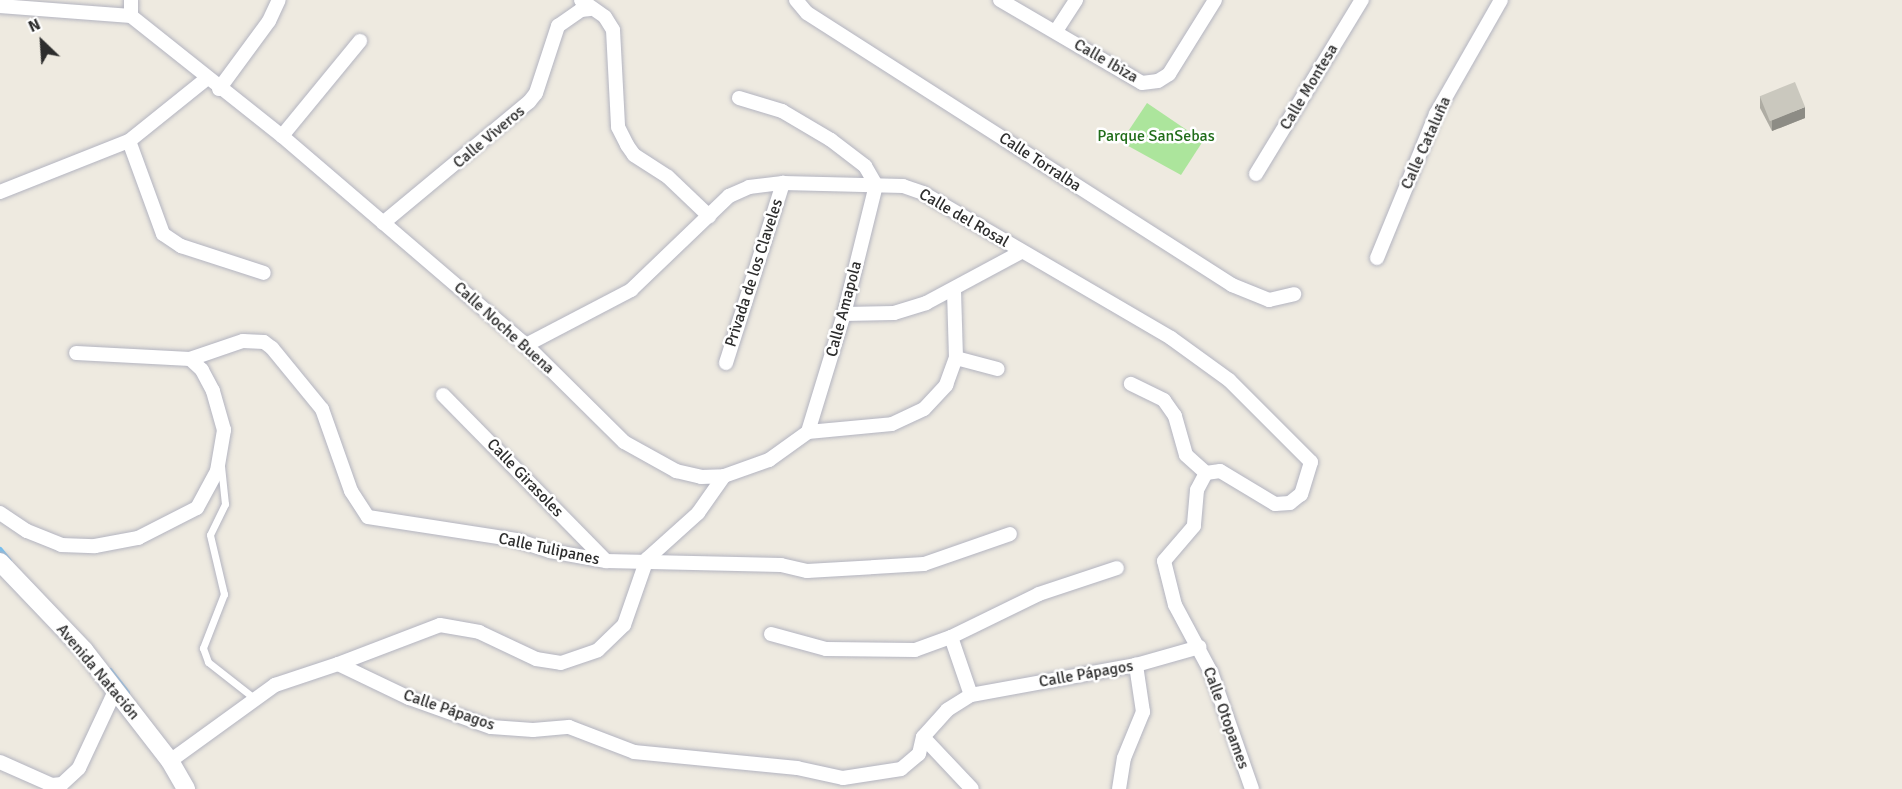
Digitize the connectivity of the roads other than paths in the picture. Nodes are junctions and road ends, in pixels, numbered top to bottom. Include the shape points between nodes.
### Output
1 (131, 0) edge
2 (279, 0) edge
3 (796, 0) edge
4 (1000, 0) edge
5 (1076, 0) edge
6 (1215, 0) edge
7 (1362, 0) edge
8 (1501, 0) edge
9 (586, 4) edge
10 (0, 6) edge
11 (131, 15) junction
12 (1056, 31) junction
13 (360, 41) dead end
14 (206, 79) junction
15 (219, 89) junction
16 (739, 98) dead end
17 (282, 136) junction
18 (129, 141) junction
19 (1256, 174) dead end
20 (783, 183) junction
21 (876, 185) junction
22 (0, 192) edge
23 (708, 216) junction
24 (383, 223) junction
25 (1021, 252) junction
26 (1377, 258) dead end
27 (264, 273) dead end
28 (954, 291) junction
29 (1294, 294) dead end
30 (844, 314) junction
31 (526, 345) junction
32 (76, 353) dead end
33 (956, 358) junction
34 (190, 359) junction
35 (726, 363) dead end
36 (998, 369) dead end
37 (1131, 384) dead end
38 (443, 395) dead end
39 (808, 432) junction
40 (221, 463) junction
41 (1206, 473) junction
42 (724, 476) junction
43 (0, 513) edge
44 (1010, 534) dead end
45 (647, 559) junction
46 (606, 561) junction
47 (0, 562) edge
48 (1117, 568) dead end
49 (771, 634) dead end
50 (951, 637) junction
51 (1199, 647) junction
52 (338, 664) junction
53 (1136, 665) junction
54 (115, 691) junction
55 (971, 695) junction
56 (255, 699) junction
57 (923, 737) junction
58 (170, 761) junction
59 (0, 762) edge
60 (186, 789) edge
61 (972, 789) edge
62 (1119, 789) edge
63 (1252, 789) edge

1 - 11 street
2 - 15 street via 269,21
3 - 29 street, Calle Torralba via 807,13 1232,285 1269,300
4 - 12 street, Calle Ibiza
5 - 12 street
6 - 12 street, Calle Ibiza via 1169,74 1153,82 1142,83
7 - 19 street, Calle Montesa
8 - 26 street, Calle Cataluña via 1436,114
9 - 23 street via 606,17 613,30 618,127 627,144 634,155 668,177
9 - 24 street, Calle Viveros via 558,26 536,93 529,102
10 - 11 street
11 - 14 street, Calle Noche Buena
13 - 17 street
14 - 15 street, Calle Noche Buena
14 - 18 street
15 - 17 street, Calle Noche Buena
16 - 21 street via 782,111 831,140 865,166
17 - 24 street, Calle Noche Buena
18 - 22 street
18 - 27 street via 163,234 181,246
20 - 21 street, Calle del Rosal
20 - 23 street, Calle del Rosal via 749,186 729,196
20 - 35 street, Privada de los Claveles
21 - 25 street, Calle del Rosal via 903,186 923,193
21 - 30 street, Calle Amapola
23 - 31 street, Calle del Rosal via 631,290
24 - 31 street, Calle Noche Buena
25 - 28 street
25 - 41 street, Calle del Rosal via 1172,338 1229,380 1311,462 1300,494 1290,503 1275,504 1220,471
28 - 30 street via 894,313
28 - 33 street
30 - 39 street, Calle Amapola
31 - 42 street, Calle Noche Buena via 624,442 676,471 701,477
32 - 34 street, Calle Tulipanes
33 - 36 street
33 - 39 street via 945,385 924,409 892,424
34 - 40 street via 202,370 213,391 224,430
34 - 46 street, Calle Tulipanes via 243,342 264,342 272,348 322,409 351,491 368,517 516,540
37 - 41 street via 1164,400 1175,416 1186,455
38 - 46 street, Calle Girasoles
39 - 42 street, Calle Noche Buena via 769,460
40 - 43 street via 196,508 138,538 95,546 61,545 27,531
40 - 56 lane via 225,504 210,535 224,594 202,648 208,662
41 - 51 street, Calle Otopames via 1197,490 1194,526 1164,561 1175,605
42 - 45 street via 698,513
44 - 45 street, Calle Tulipanes via 924,564 807,571 781,565
45 - 46 street, Calle Tulipanes
45 - 52 street via 624,625 598,650 561,663 536,659 479,632 452,625 422,629
47 - 54 street, Avenida Natación via 84,650
48 - 50 street via 1039,594
49 - 50 street via 801,644 855,652 915,650
50 - 55 street
51 - 53 street, Calle Pápagos
51 - 63 street, Calle Otopames
52 - 56 street via 285,680
52 - 57 street, Calle Pápagos via 409,698 491,727 569,727 620,748 654,755 797,768 843,778 901,769 919,754
53 - 55 street, Calle Pápagos
53 - 62 street via 1143,712 1124,758
54 - 58 street, Avenida Natación
54 - 59 street via 79,768 62,784 52,785
55 - 57 street, Calle Pápagos via 954,703
56 - 58 street
57 - 61 street
58 - 60 street, Avenida Natación

